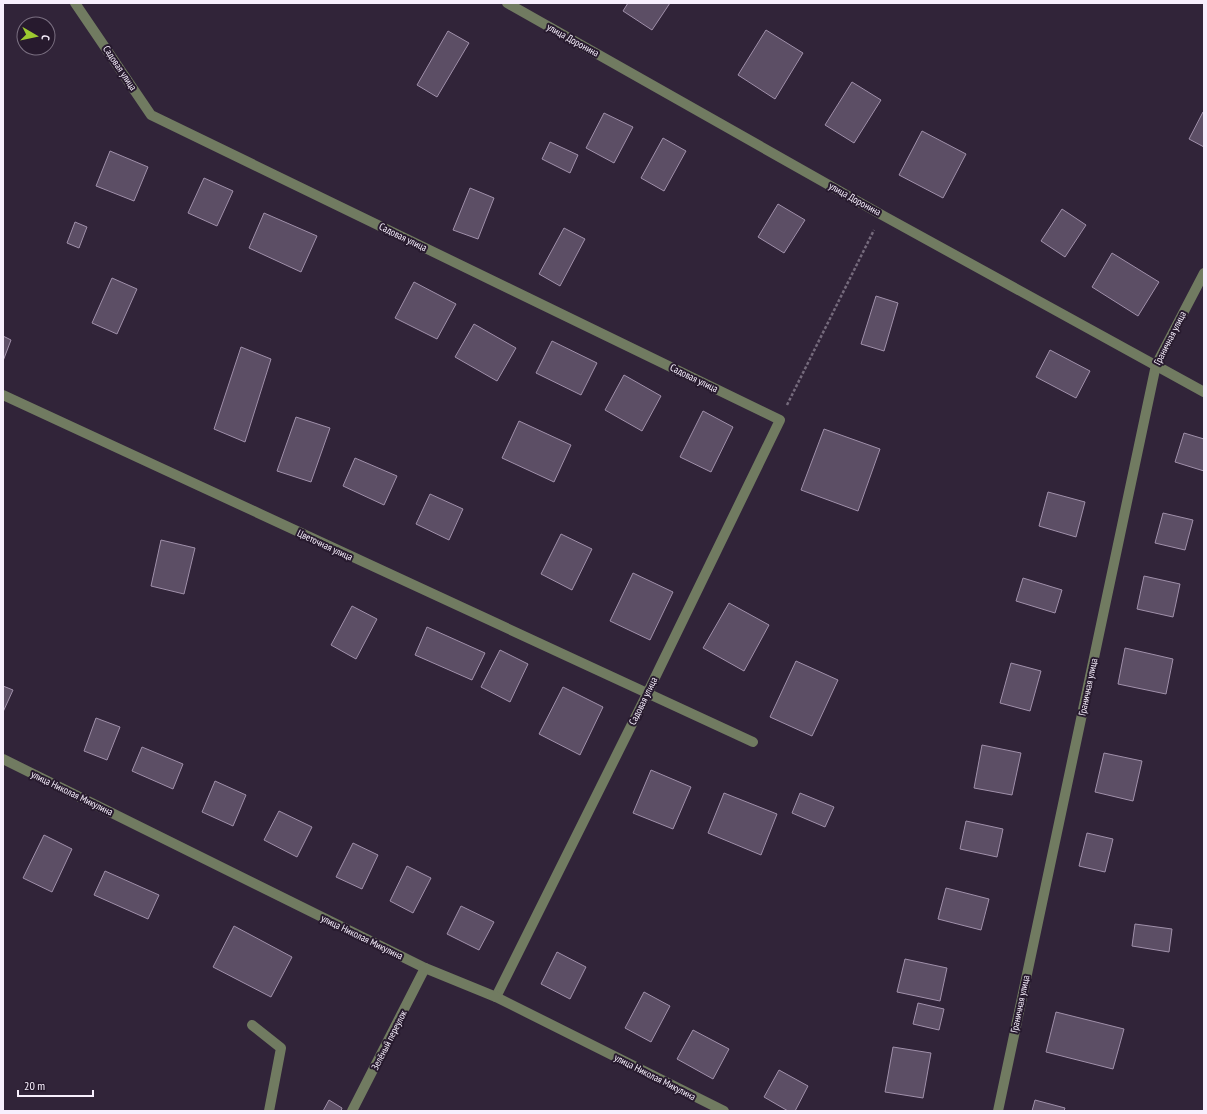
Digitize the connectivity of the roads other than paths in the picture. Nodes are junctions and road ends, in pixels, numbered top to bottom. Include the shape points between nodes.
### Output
1 (75, 3) edge
2 (507, 3) edge
3 (1204, 272) edge
4 (1156, 365) junction
5 (1204, 392) edge
6 (3, 396) edge
7 (647, 694) junction
8 (753, 742) dead end
9 (3, 759) edge
10 (425, 968) junction
11 (496, 997) junction
12 (252, 1025) dead end
13 (269, 1111) edge
14 (352, 1111) edge
15 (724, 1111) edge
16 (998, 1111) edge

1 - 7 street, Садовая улица via 151,114 780,420
2 - 4 street, улица Доронина via 882,215
3 - 4 street, Граничная улица
4 - 5 street, улица Доронина
4 - 16 street, Граничная улица
6 - 7 street, Цветочная улица
7 - 8 street, Цветочная улица
7 - 11 street, Садовая улица
9 - 10 street, улица Николая Микулина
10 - 11 street, улица Николая Микулина
10 - 14 street, Зелёный переулок
11 - 15 street, улица Николая Микулина
12 - 13 street via 281,1048

